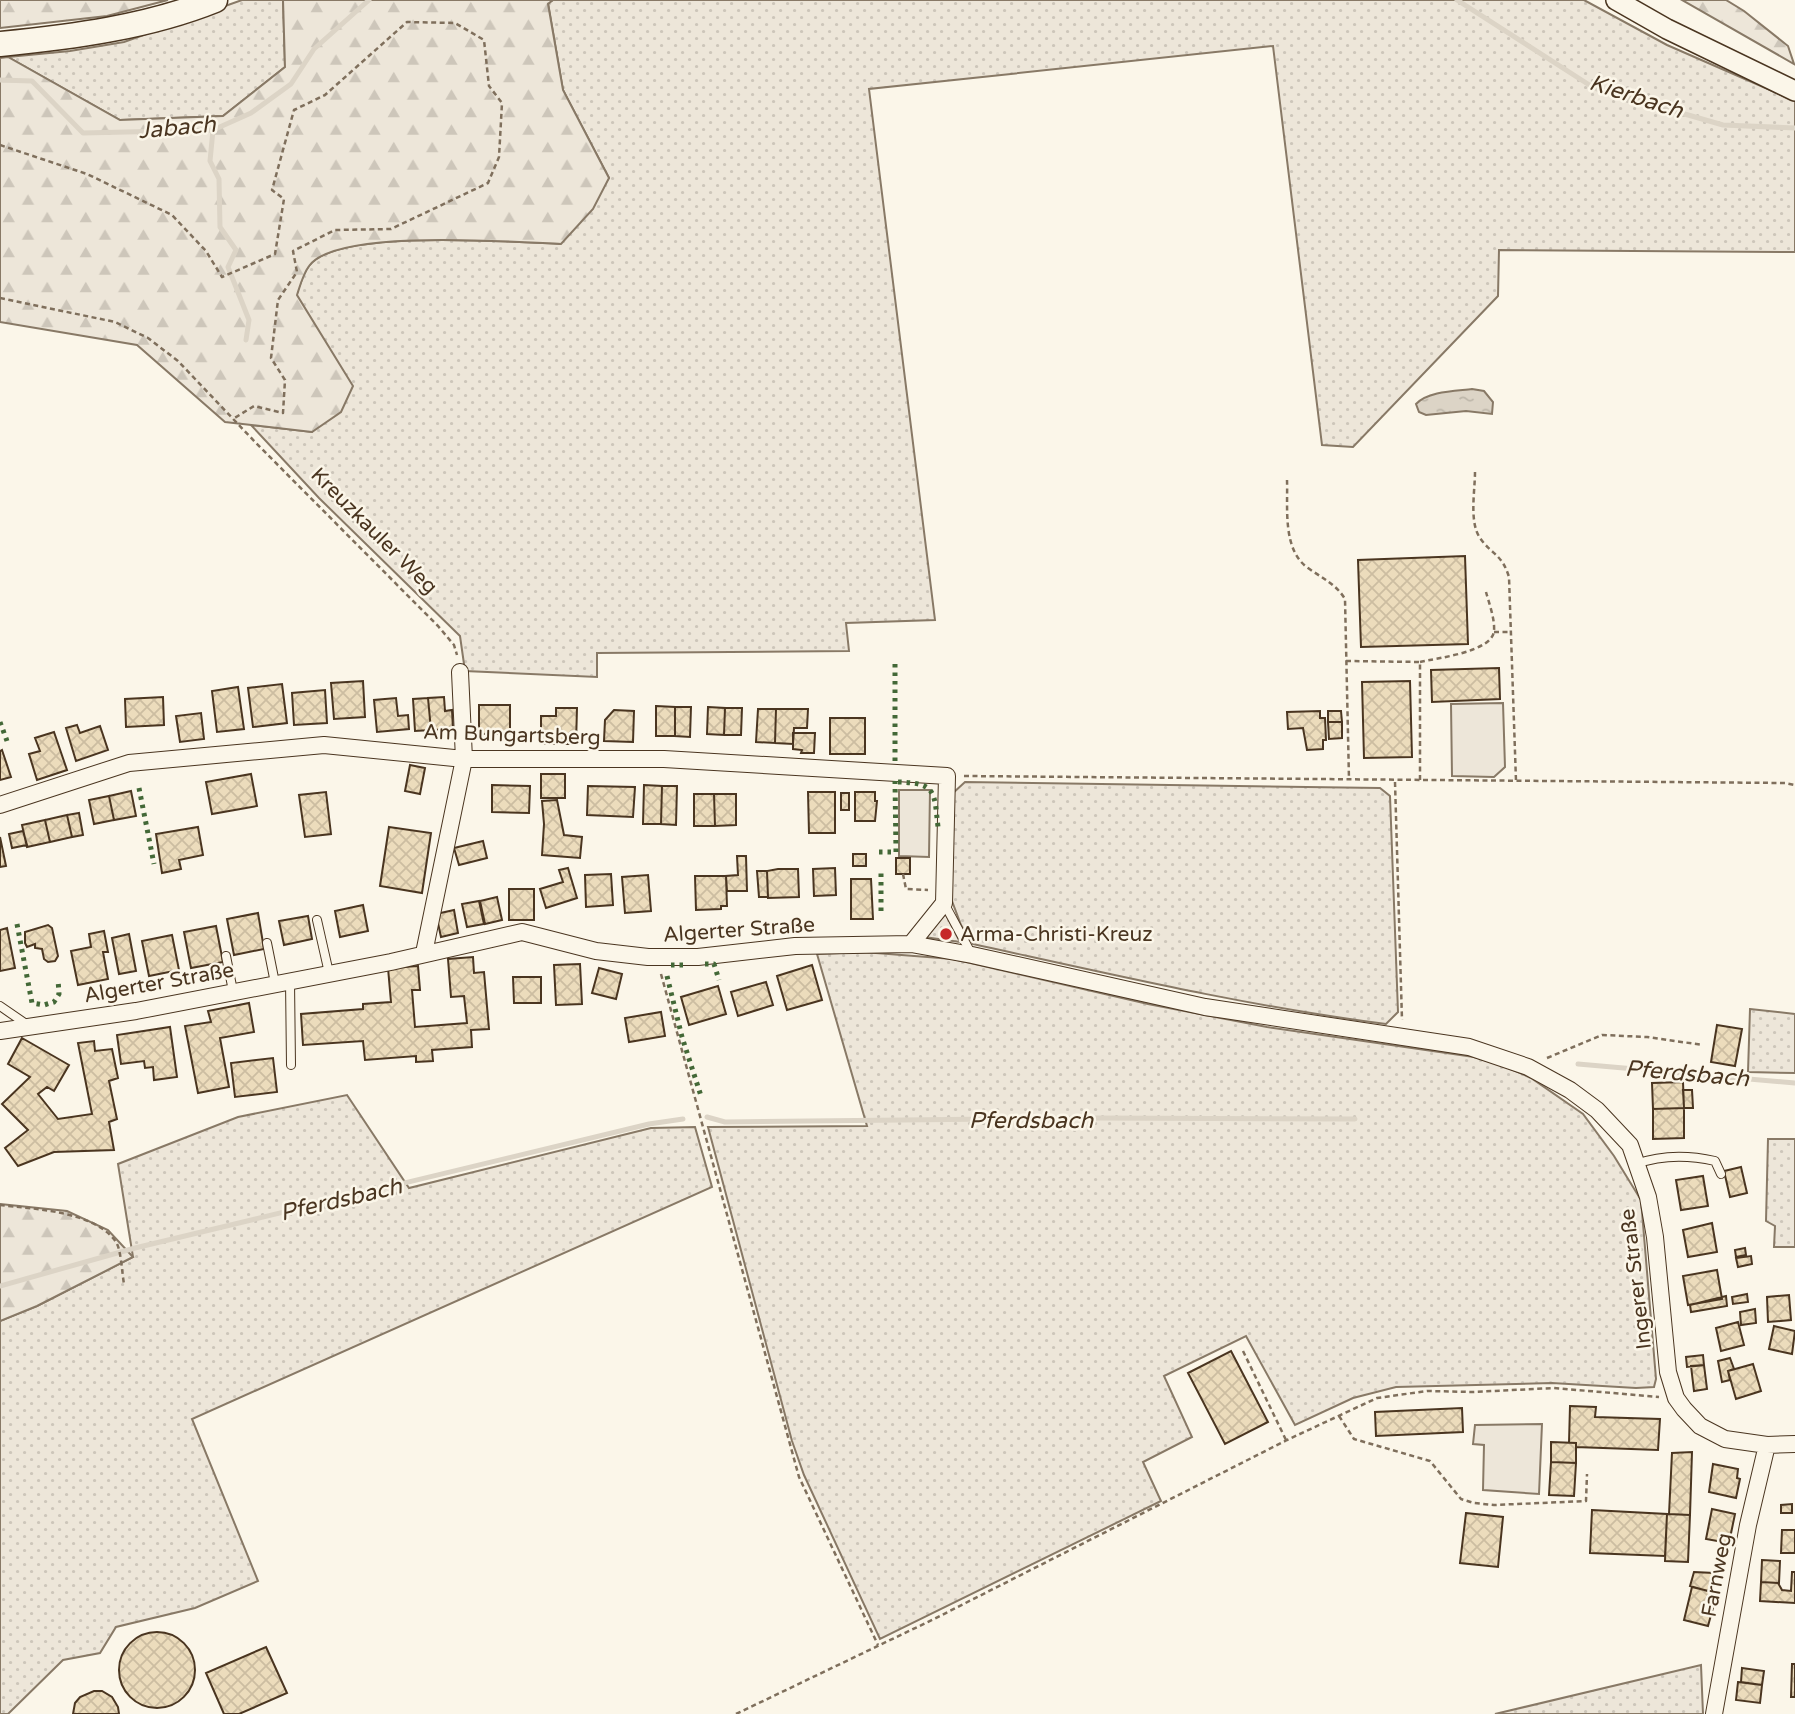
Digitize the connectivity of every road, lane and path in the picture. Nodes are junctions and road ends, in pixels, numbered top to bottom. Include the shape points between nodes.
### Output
1 (215, 0) edge
2 (1616, 0) edge
3 (0, 44) edge
4 (1795, 92) edge
5 (0, 145) edge
6 (0, 298) edge
7 (233, 419) junction
8 (1475, 472) dead end
9 (1287, 480) dead end
10 (1486, 592) dead end
11 (1494, 632) junction
12 (1511, 632) junction
13 (1346, 661) junction
14 (1420, 662) junction
15 (460, 673) joint
16 (464, 759) junction
17 (947, 776) junction
18 (1349, 780) junction
19 (1395, 780) junction
20 (1420, 780) junction
21 (1516, 781) junction
22 (1795, 785) edge
23 (0, 805) edge
24 (903, 874) dead end
25 (944, 903) junction
26 (317, 920) dead end
27 (267, 943) dead end
28 (911, 944) junction
29 (424, 953) junction
30 (972, 955) junction
31 (226, 956) dead end
32 (657, 957) junction
33 (329, 973) junction
34 (282, 982) junction
35 (233, 991) junction
36 (0, 1006) edge
37 (1205, 1007) joint
38 (29, 1026) junction
39 (0, 1031) edge
40 (1403, 1037) junction
41 (1703, 1045) dead end
42 (291, 1065) dead end
43 (1528, 1067) junction
44 (1636, 1164) junction
45 (1721, 1174) dead end
46 (0, 1205) edge
47 (124, 1284) dead end
48 (1243, 1351) dead end
49 (1676, 1398) junction
50 (1339, 1416) junction
51 (1287, 1440) junction
52 (1795, 1444) edge
53 (1768, 1445) junction
54 (1587, 1474) dead end
55 (878, 1646) junction
56 (736, 1714) edge
57 (1714, 1714) edge

1 - 3 main road via 104,30
2 - 4 street
5 - 7 path via 87,174 172,215 206,251 222,277 275,254 284,199 272,190 294,110 325,95 407,22 455,23 484,40 489,86 502,103 499,157 488,183 391,229 335,230 293,251 297,272 278,300 271,358 285,380 283,414 254,406
6 - 7 path, Kreuzkauler Weg via 115,322 148,338 178,361
7 - 15 path, Kreuzkauler Weg via 438,626 454,645
8 - 12 path via 1476,528 1506,568
9 - 13 path via 1293,553 1339,589 1345,599
10 - 11 path
11 - 12 path
11 - 14 path via 1473,650
12 - 21 path
13 - 14 path
13 - 18 path
14 - 20 path
15 - 16 street
16 - 17 street, Am Bungartsberg via 664,759
16 - 23 street, Am Bungartsberg via 324,745 129,763
16 - 29 street
17 - 18 path
17 - 25 street
18 - 19 path
19 - 20 path
19 - 40 path
20 - 21 path
21 - 22 path
24 - 25 path via 906,890 929,890
25 - 28 street
25 - 30 lane
26 - 33 lane
27 - 34 lane
28 - 30 street, Algerter Straße
28 - 32 street, Algerter Straße via 795,946
29 - 32 street, Algerter Straße via 522,932 596,951
29 - 33 street, Algerter Straße
30 - 37 street, Algerter Straße
31 - 35 lane
32 - 55 path via 799,1477
33 - 34 street, Algerter Straße
34 - 35 street, Algerter Straße
34 - 42 lane
35 - 38 street, Algerter Straße
36 - 38 lane
37 - 40 street, Ingerer Straße
38 - 39 street, Algerter Straße
40 - 43 street, Ingerer Straße via 1469,1047
41 - 43 path via 1602,1035
43 - 44 street, Ingerer Straße via 1597,1110 1630,1145
44 - 45 lane via 1664,1156 1707,1159 1715,1161
44 - 49 street, Ingerer Straße via 1655,1237 1668,1372
46 - 47 path via 66,1213 106,1231 118,1244
48 - 51 path
49 - 50 path via 1554,1388 1427,1391 1377,1398
49 - 53 street, Ingerer Straße via 1700,1426 1725,1439
50 - 51 path
50 - 54 path via 1354,1439 1430,1461 1461,1499 1474,1503 1586,1501
51 - 55 path
52 - 53 street, Ingerer Straße
53 - 57 street, Farnweg via 1748,1525
55 - 56 path

